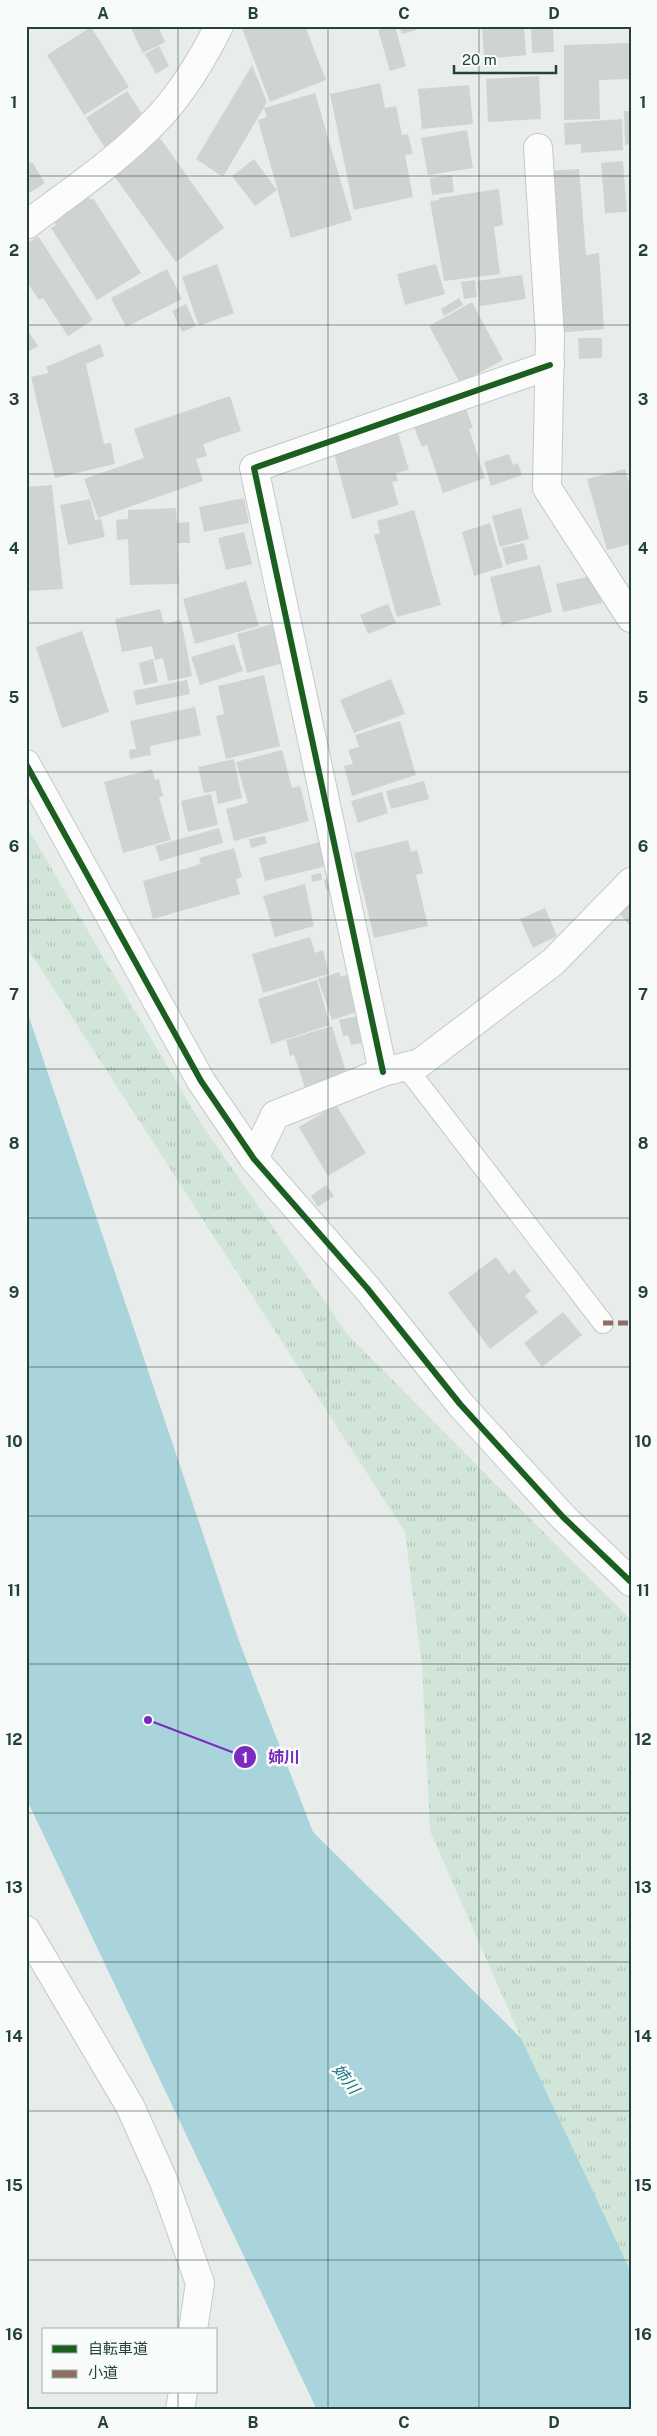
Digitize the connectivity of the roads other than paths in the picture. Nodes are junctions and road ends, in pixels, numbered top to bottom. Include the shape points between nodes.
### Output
1 (219, 26) edge
2 (538, 148) dead end
3 (26, 225) edge
4 (550, 365) junction
5 (631, 618) edge
6 (26, 764) edge
7 (631, 882) edge
8 (394, 1069) junction
9 (254, 1159) junction
10 (603, 1323) dead end
11 (631, 1582) edge
12 (26, 1930) edge
13 (193, 2328) edge
14 (183, 2394) edge
15 (180, 2410) edge

1 - 3 street via 201,61 161,115 111,162
2 - 4 street
4 - 5 street via 547,488
4 - 8 street via 254,468
6 - 9 street via 201,1081
7 - 8 street via 553,962 420,1063
8 - 9 street via 275,1115
8 - 10 lane
9 - 11 street via 367,1288 460,1404 563,1517
12 - 13 street via 130,2106 164,2182 200,2283
14 - 15 street

